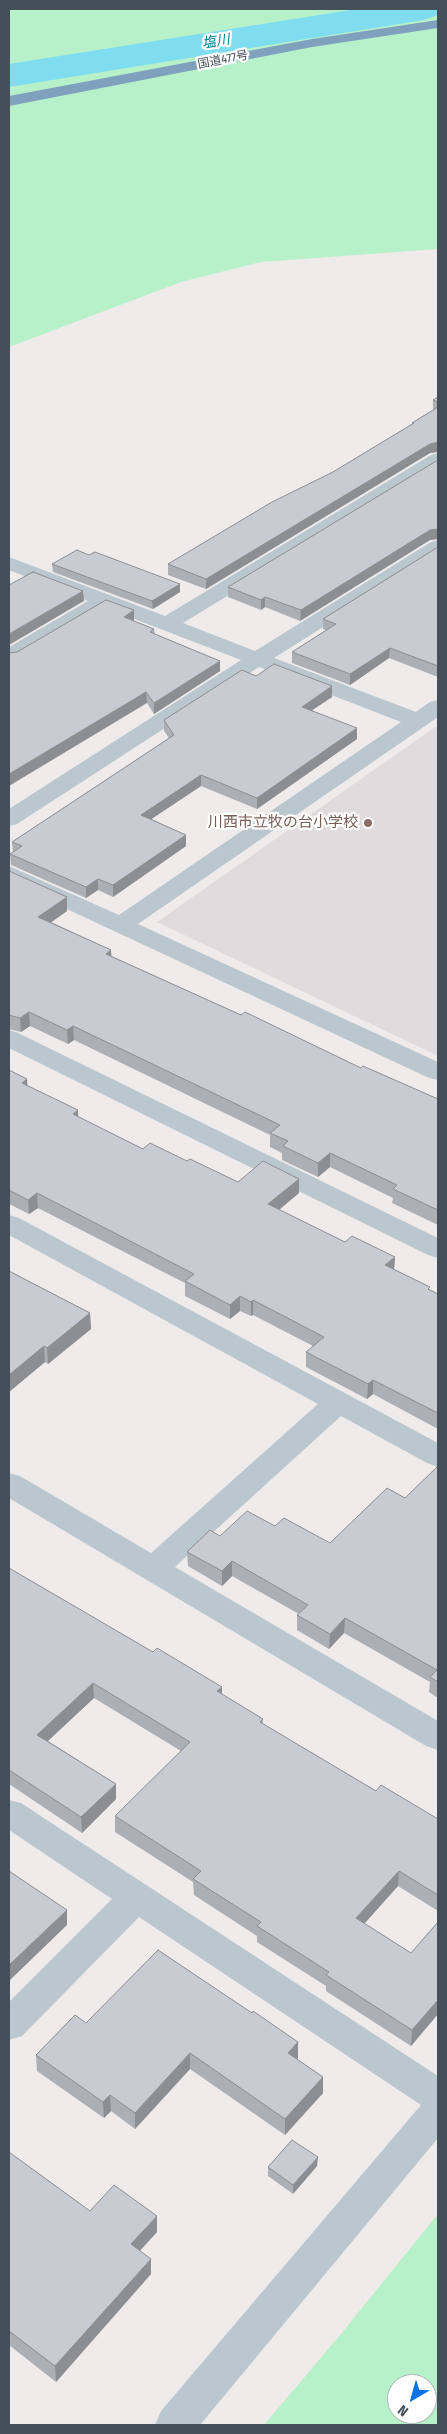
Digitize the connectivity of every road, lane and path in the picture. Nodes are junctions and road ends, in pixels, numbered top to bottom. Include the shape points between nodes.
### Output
1 (438, 24) edge
2 (9, 101) edge
3 (438, 459) edge
4 (438, 546) edge
5 (9, 563) edge
6 (104, 600) junction
7 (166, 624) junction
8 (9, 656) edge
9 (257, 659) junction
10 (438, 707) edge
11 (418, 721) junction
12 (9, 819) edge
13 (9, 873) edge
14 (120, 925) junction
15 (9, 1038) edge
16 (438, 1072) edge
17 (9, 1224) edge
18 (438, 1249) edge
19 (338, 1402) junction
20 (438, 1456) edge
21 (9, 1484) edge
22 (154, 1568) junction
23 (438, 1737) edge
24 (9, 1813) edge
25 (137, 1897) junction
26 (9, 2025) edge
27 (438, 2096) edge
28 (438, 2111) edge
29 (175, 2425) edge

1 - 2 highway, 国道477号 via 312,43
3 - 7 street
4 - 9 street
5 - 6 street
6 - 7 street
6 - 8 street
7 - 9 street
9 - 11 street
9 - 12 street
10 - 11 street
11 - 14 street
13 - 14 street
14 - 16 street
15 - 18 street
17 - 19 street
19 - 20 street
19 - 22 street
21 - 22 street
22 - 23 street
24 - 25 street
25 - 26 street
25 - 27 street
28 - 29 street

